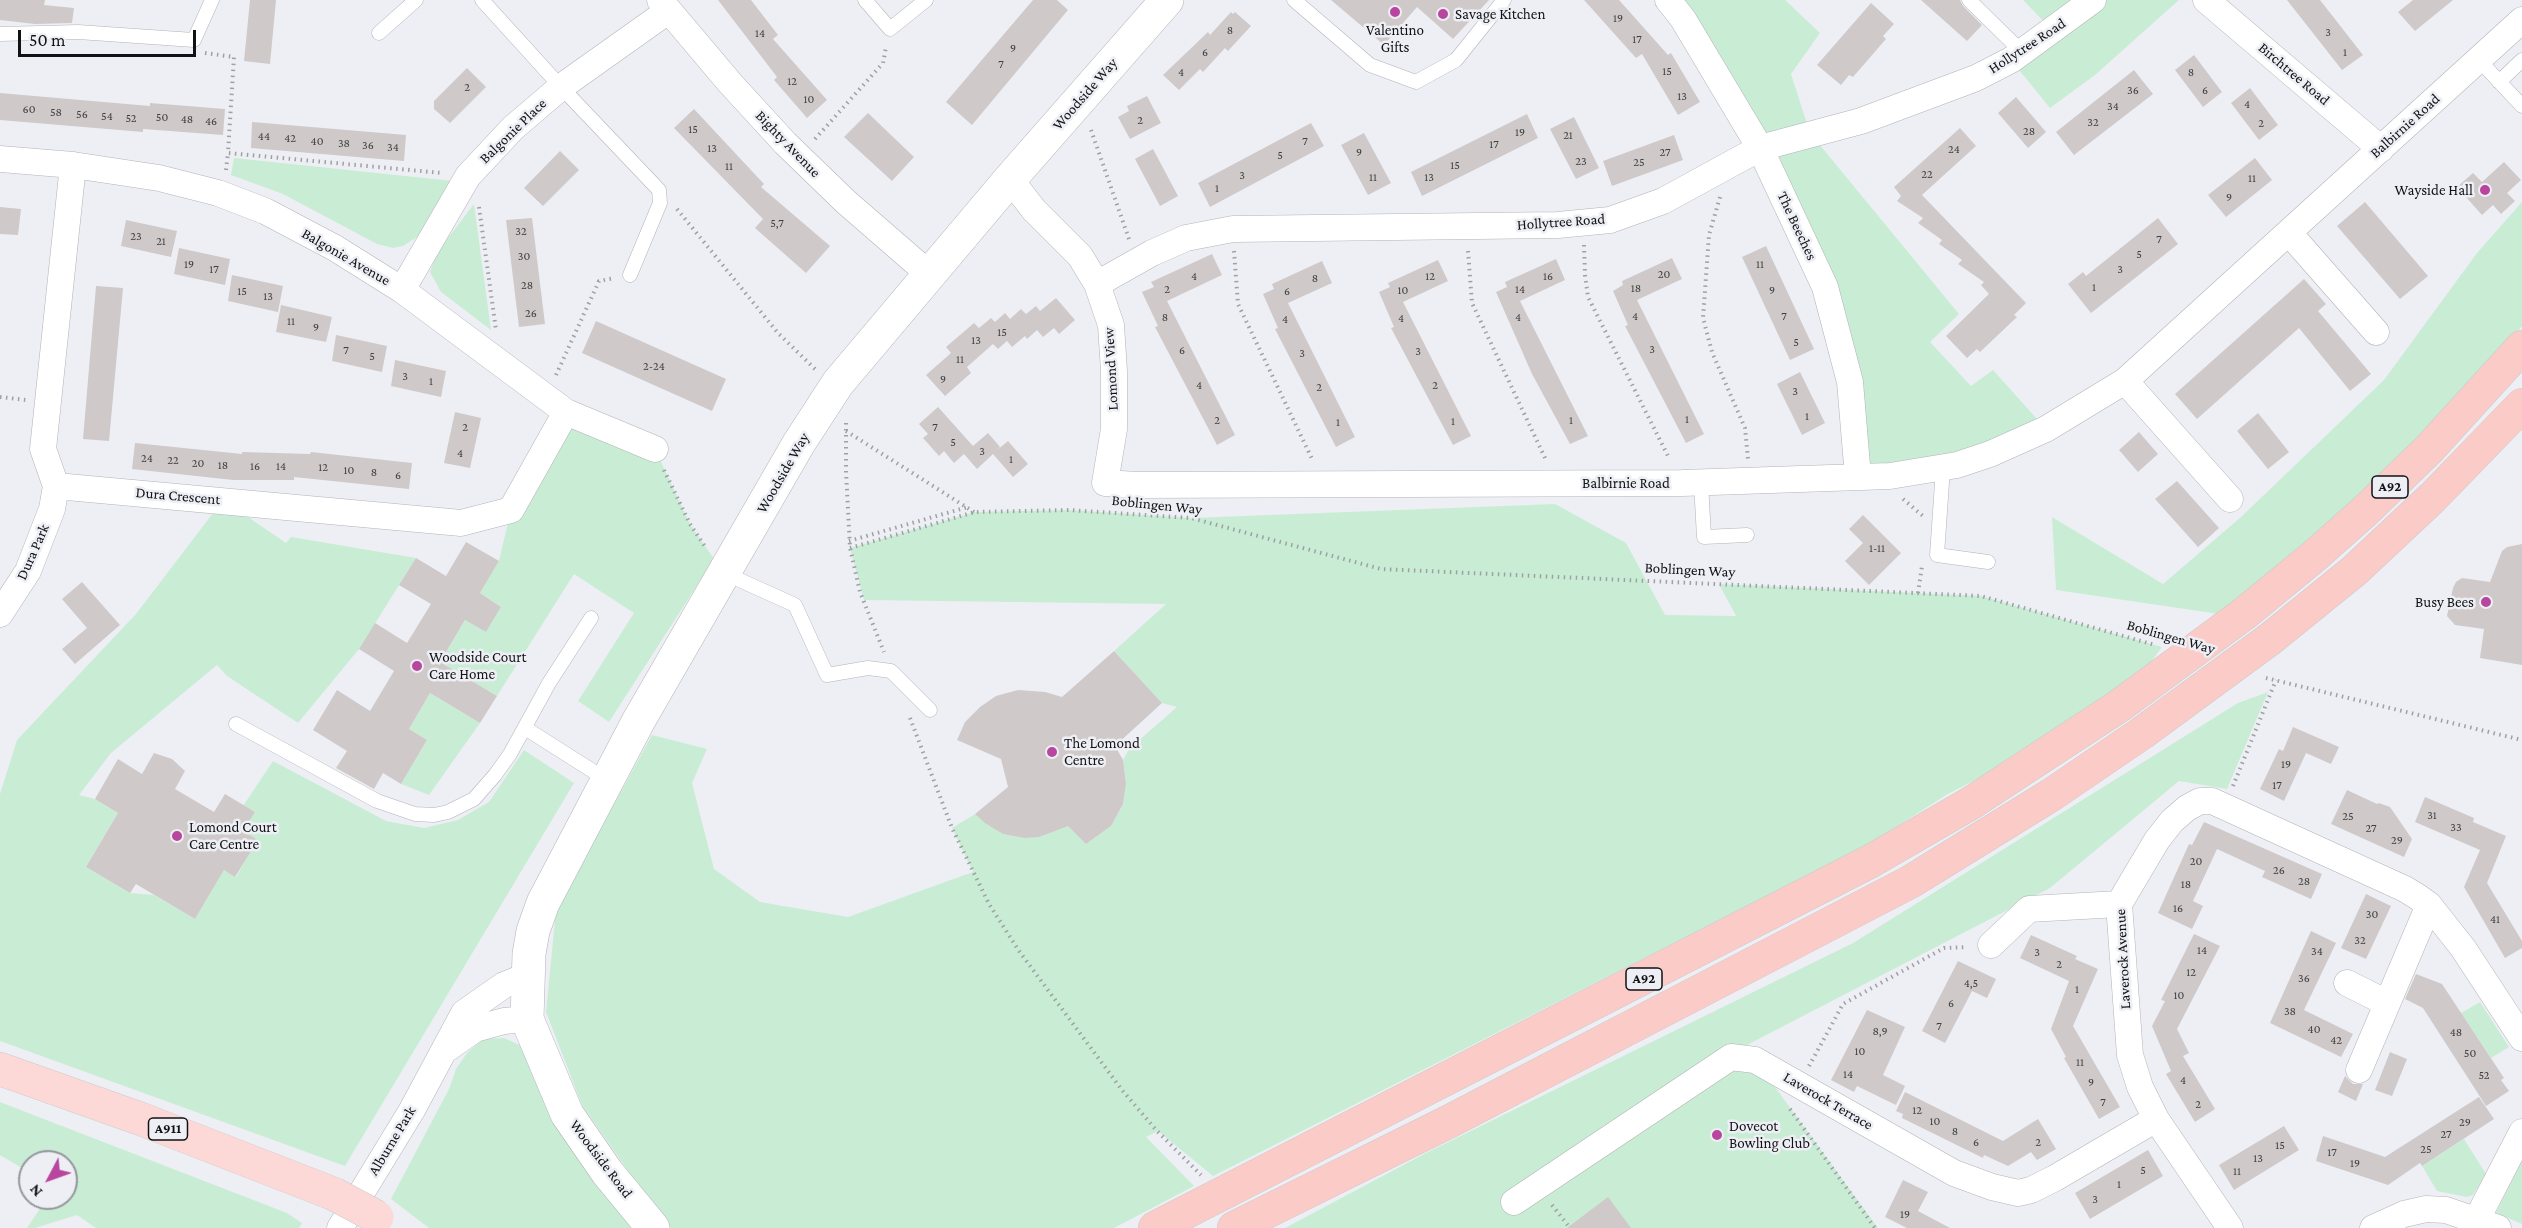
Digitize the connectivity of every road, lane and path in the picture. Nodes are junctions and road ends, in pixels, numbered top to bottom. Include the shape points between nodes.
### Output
1 (212, 0) edge
2 (416, 0) edge
3 (482, 0) edge
4 (865, 0) edge
5 (926, 0) edge
6 (1167, 0) edge
7 (1294, 0) edge
8 (1504, 0) edge
9 (1668, 0) edge
10 (1969, 0) edge
11 (2093, 0) edge
12 (2206, 0) edge
13 (664, 6) edge
14 (2522, 20) edge
15 (890, 29) junction
16 (379, 33) dead end
17 (0, 34) edge
18 (194, 40) junction
19 (2022, 52) junction
20 (2479, 60) junction
21 (2522, 60) edge
22 (2499, 82) junction
23 (561, 87) junction
24 (2522, 106) edge
25 (1088, 120) dead end
26 (1760, 148) junction
27 (2381, 149) junction
28 (228, 153) junction
29 (800, 157) junction
30 (0, 159) edge
31 (73, 165) junction
32 (1729, 165) junction
33 (468, 176) junction
34 (1010, 179) junction
35 (658, 190) junction
36 (221, 194) junction
37 (1583, 222) junction
38 (1466, 226) junction
39 (1233, 229) junction
40 (2289, 233) junction
41 (1137, 261) junction
42 (929, 274) junction
43 (630, 275) joint
44 (1097, 284) junction
45 (402, 290) junction
46 (2376, 332) dead end
47 (2522, 347) edge
48 (500, 362) junction
49 (2125, 381) junction
50 (838, 383) junction
51 (546, 397) junction
52 (2522, 405) edge
53 (566, 412) junction
54 (846, 431) junction
55 (655, 449) joint
56 (1943, 468) junction
57 (1868, 477) junction
58 (1749, 481) junction
59 (1105, 483) joint
60 (1324, 483) junction
61 (1557, 483) junction
62 (1691, 483) junction
63 (56, 486) junction
64 (2230, 499) dead end
65 (968, 507) junction
66 (975, 512) junction
67 (1928, 520) dead end
68 (1747, 535) dead end
69 (849, 541) junction
70 (850, 548) junction
71 (1922, 562) dead end
72 (1988, 562) dead end
73 (724, 573) junction
74 (1918, 593) junction
75 (0, 614) edge
76 (591, 618) dead end
77 (2162, 647) dead end
78 (891, 671) junction
79 (2264, 677) dead end
80 (2276, 680) junction
81 (930, 710) dead end
82 (236, 724) dead end
83 (525, 728) junction
84 (2522, 740) edge
85 (607, 780) junction
86 (2225, 806) junction
87 (2119, 904) junction
88 (2429, 905) junction
89 (1991, 945) joint
90 (528, 975) junction
91 (2347, 983) dead end
92 (2388, 1004) junction
93 (527, 1019) junction
94 (2522, 1038) edge
95 (443, 1052) junction
96 (0, 1069) edge
97 (2360, 1070) dead end
98 (1794, 1096) junction
99 (2156, 1119) junction
100 (2522, 1132) edge
101 (1206, 1180) dead end
102 (1514, 1202) dead end
103 (385, 1223) edge
104 (2488, 1223) edge
105 (340, 1228) edge
106 (653, 1228) edge
107 (1155, 1228) edge
108 (1234, 1228) edge
109 (1875, 1228) edge
110 (2230, 1228) edge
111 (2373, 1228) edge

1 - 18 lane
2 - 16 lane
3 - 23 lane
4 - 15 lane
5 - 15 lane
6 - 34 street, Woodside Way
7 - 8 lane via 1370,65 1416,82 1456,60
9 - 26 street, The Beeches
10 - 19 lane
11 - 19 street, Hollytree Road
12 - 27 street, Birchtree Road
13 - 23 street, Balgonie Place
13 - 29 street, Bighty Avenue
14 - 20 street, Balbirnie Road
15 - 29 path via 883,63
17 - 18 lane via 78,32
18 - 28 path via 201,53 234,57
19 - 26 street, Hollytree Road via 1976,78 1901,108
20 - 22 lane
20 - 27 street, Balbirnie Road
21 - 22 lane
22 - 24 lane
23 - 33 street, Balgonie Place via 513,128
23 - 35 lane
25 - 41 path
26 - 32 street, Hollytree Road
26 - 57 street, The Beeches via 1825,287 1850,382
27 - 40 street, Balbirnie Road
28 - 33 path
28 - 36 path
29 - 42 street, Bighty Avenue
30 - 31 street, Balgonie Avenue
31 - 36 street, Balgonie Avenue via 159,178
31 - 63 street via 43,448
32 - 37 street, Hollytree Road via 1663,201 1610,220
32 - 58 path via 1709,235 1703,318 1712,352 1745,428
33 - 45 street, Balgonie Place
33 - 48 path via 477,197
34 - 42 street, Woodside Way
34 - 44 street, Lomond View via 1034,210 1080,256
35 - 43 lane via 660,203
35 - 50 path via 778,333 817,372
36 - 45 street, Balgonie Avenue via 265,211 336,248
37 - 38 street, Hollytree Road
37 - 62 path via 1588,297
38 - 39 street, Hollytree Road
38 - 61 path via 1472,303
39 - 41 street, Hollytree Road via 1186,238
39 - 60 path via 1238,304
40 - 46 street
40 - 49 street, Balbirnie Road
41 - 44 street, Hollytree Road
42 - 50 street, Woodside Way
43 - 51 path via 599,281
44 - 59 street, Lomond View via 1111,325 1114,371 1114,429
45 - 48 street, Balgonie Avenue
47 - 107 highway, A92, bridge via 2429,449 2313,558 2120,706 1971,803 1871,861
48 - 51 street, Balgonie Avenue
49 - 56 street, Balbirnie Road via 2046,429 1990,454
49 - 64 street
50 - 54 path via 847,394
50 - 73 street, Woodside Way
51 - 53 street, Balgonie Avenue
52 - 108 highway, A92, bridge via 2354,571 2270,639 2051,795 1910,882
53 - 55 street, Balgonie Avenue
53 - 63 street, Dura Crescent via 511,510 461,523
54 - 65 path
54 - 69 path
55 - 73 path via 690,524
56 - 57 street, Balbirnie Road
56 - 72 lane via 1937,555
57 - 58 street, Balbirnie Road
57 - 67 path
58 - 62 street, Balbirnie Road
59 - 60 street, Balbirnie Road
60 - 61 street, Balbirnie Road
61 - 62 street, Balbirnie Road
62 - 68 lane via 1704,537
63 - 75 street, Dura Park via 52,509 28,571
65 - 66 path
65 - 69 path
66 - 70 path, Boblingen Way
66 - 74 path, Boblingen Way via 1069,510 1191,518 1381,569
69 - 70 path
70 - 78 path via 860,592
71 - 74 path
73 - 78 lane via 795,605 826,675 868,668
73 - 85 street, Woodside Way
74 - 77 path, Boblingen Way via 1981,596
76 - 83 lane
78 - 81 lane
78 - 101 path via 952,828 989,904 1122,1090
79 - 80 path
80 - 84 path
80 - 86 path
82 - 83 lane via 377,801 415,814 434,815 474,799
83 - 85 lane
85 - 90 street, Woodside Way via 543,903 533,931
86 - 87 street, Laverock Avenue via 2200,801 2172,821
86 - 88 street, Laverock Avenue via 2405,889
87 - 89 street via 2029,909
87 - 99 street, Laverock Avenue via 2130,1055 2140,1088
88 - 92 street
88 - 94 street, Laverock Avenue via 2463,948
89 - 98 path via 1944,948 1843,1004
90 - 93 street, Woodside Way
90 - 95 street, Alburne Park via 504,985 464,1013
91 - 92 street
92 - 97 street
93 - 95 street, Alburne Park via 476,1029
93 - 106 street, Woodside Road via 567,1114
95 - 105 street, Alburne Park
96 - 103 main road, A911, bridge via 183,1134 334,1194
98 - 99 street, Laverock Terrace via 1954,1173 2018,1193 2055,1179
98 - 102 street, Laverock Terrace via 1755,1060 1731,1057
98 - 109 path
99 - 110 street, Laverock Avenue
100 - 104 street
104 - 111 street via 2446,1210 2426,1209

